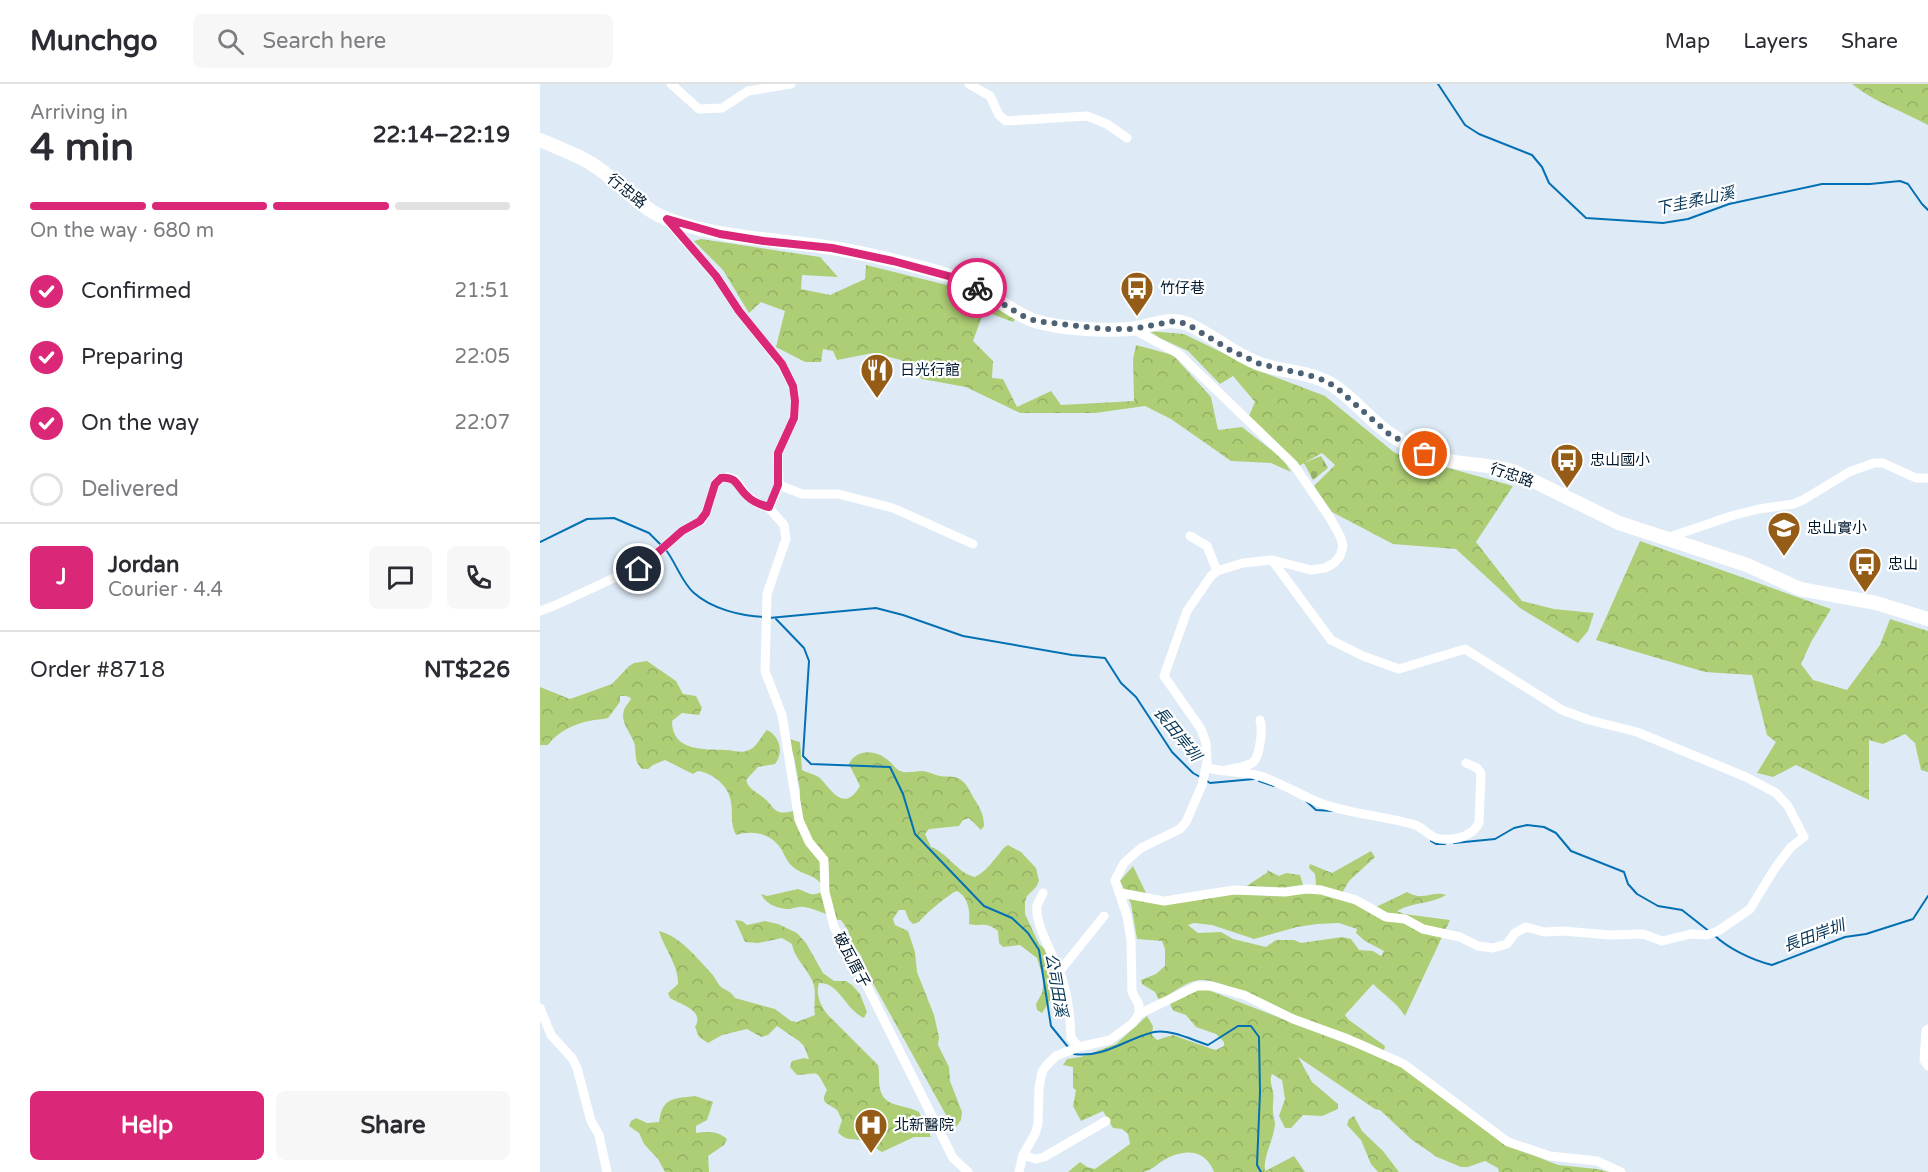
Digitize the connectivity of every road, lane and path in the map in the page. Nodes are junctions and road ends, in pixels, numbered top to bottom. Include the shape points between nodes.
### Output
1 (670, 84) edge
2 (790, 84) edge
3 (969, 84) edge
4 (1127, 138) dead end
5 (540, 140) edge
6 (667, 219) junction
7 (1133, 329) junction
8 (1928, 478) edge
9 (778, 485) junction
10 (769, 507) junction
11 (1190, 536) dead end
12 (1667, 538) junction
13 (973, 544) dead end
14 (1272, 560) junction
15 (1217, 572) junction
16 (540, 611) edge
17 (1928, 619) edge
18 (1260, 720) dead end
19 (1466, 763) dead end
20 (1206, 770) junction
21 (1219, 772) junction
22 (1043, 893) dead end
23 (1121, 893) junction
24 (1104, 916) dead end
25 (1059, 972) junction
26 (540, 1008) edge
27 (1139, 1014) junction
28 (1928, 1029) edge
29 (1078, 1048) junction
30 (1928, 1066) edge
31 (1106, 1121) dead end
32 (1023, 1155) junction
33 (606, 1172) edge
34 (968, 1172) edge
35 (1019, 1172) edge
36 (1621, 1172) edge

1 - 2 street via 699,109 722,108 748,91
3 - 4 street via 990,96 1006,121 1087,116
5 - 6 street, 行忠路 via 590,163 634,199
6 - 7 street, 行忠路 via 731,236 832,248 952,277 1036,321
6 - 9 street via 716,276 788,374 793,386 794,418 778,453
7 - 12 street, 行忠路 via 1175,321 1187,324 1260,364 1326,381 1389,434 1425,454 1515,472 1619,523
7 - 14 street via 1179,354 1294,465 1343,546 1340,556 1325,568 1311,570
8 - 12 street via 1916,478 1883,462 1874,463 1849,472 1793,504 1731,516
9 - 10 street
9 - 13 street via 802,494 838,494 894,508
10 - 16 street via 746,495 736,480 721,478 700,521 682,531 639,569
10 - 34 street, 破瓦厝子 via 784,525 786,539 766,594 765,671 782,715 799,820 809,842 824,860 825,892 834,927 953,1158
11 - 15 street via 1208,546
12 - 17 street, 行忠路 via 1747,565 1800,589 1876,603
14 - 15 street via 1243,563
14 - 23 street via 1331,640 1399,669 1465,649 1562,710 1637,732 1776,793 1788,806 1804,837 1775,868 1750,909 1736,920 1707,935 1691,934 1662,941 1643,934 1544,932 1526,927 1507,944 1493,948 1423,929 1405,919 1386,917 1356,900 1321,890 1234,890 1164,901
15 - 20 street via 1187,611 1164,675 1201,729 1206,743
18 - 21 street via 1256,758 1252,763
19 - 21 street via 1481,773 1479,823 1468,836 1442,839 1416,824 1322,804 1255,775
20 - 21 street
20 - 23 street via 1180,829 1141,848 1124,863 1115,880
22 - 25 street via 1037,913
23 - 27 street via 1131,940 1132,992
24 - 25 street
25 - 29 street via 1069,1004 1071,1038
26 - 33 street via 551,1035 577,1068 591,1121 599,1135
27 - 29 street via 1110,1040
27 - 36 street via 1197,986 1244,995 1404,1064 1508,1142 1551,1156 1597,1161
28 - 30 street via 1924,1060
29 - 32 street via 1056,1056 1042,1072 1038,1124
31 - 32 street via 1044,1157
32 - 35 street

